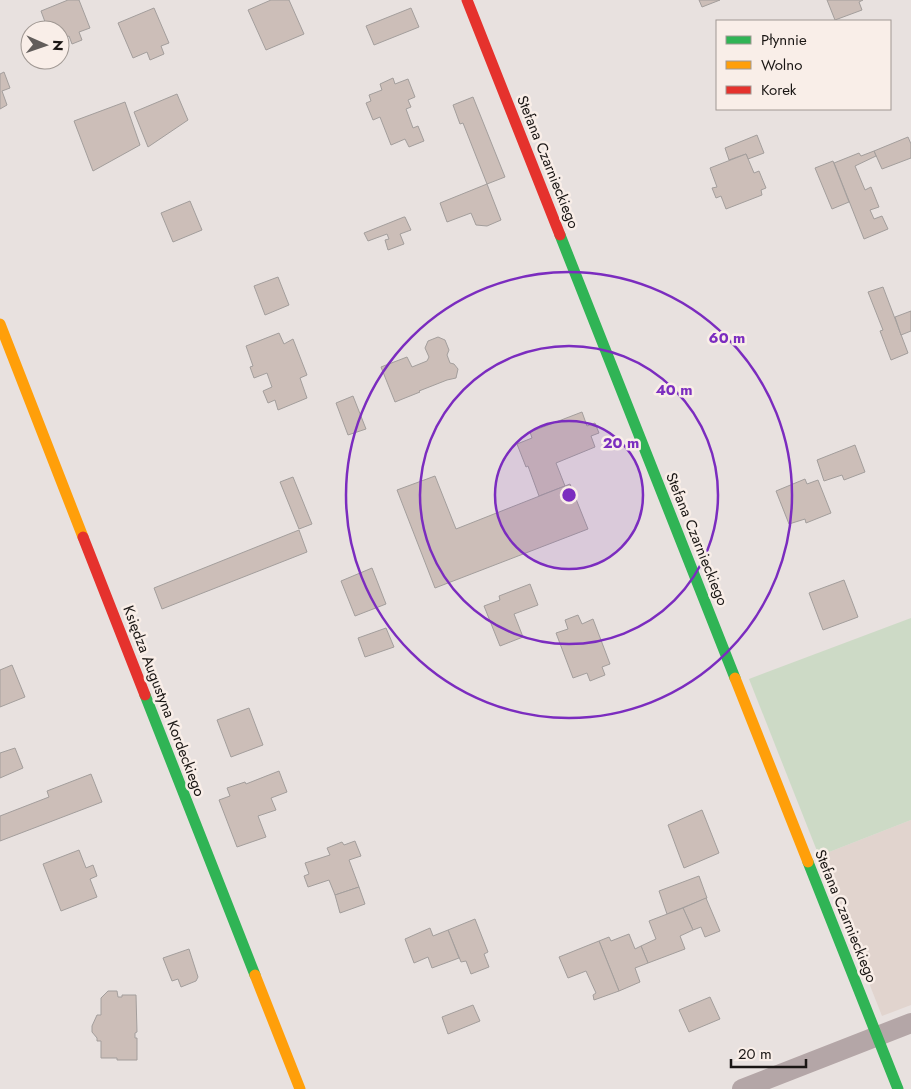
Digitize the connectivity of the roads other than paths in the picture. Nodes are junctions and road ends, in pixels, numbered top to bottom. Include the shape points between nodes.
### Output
1 (467, 0) edge
2 (0, 324) edge
3 (911, 1023) edge
4 (877, 1036) junction
5 (300, 1089) edge
6 (742, 1089) edge
7 (898, 1089) edge

1 - 4 street, Stefana Czarnieckiego
2 - 5 street, Księdza Augustyna Kordeckiego
3 - 4 street
4 - 6 street
4 - 7 street, Stefana Czarnieckiego

